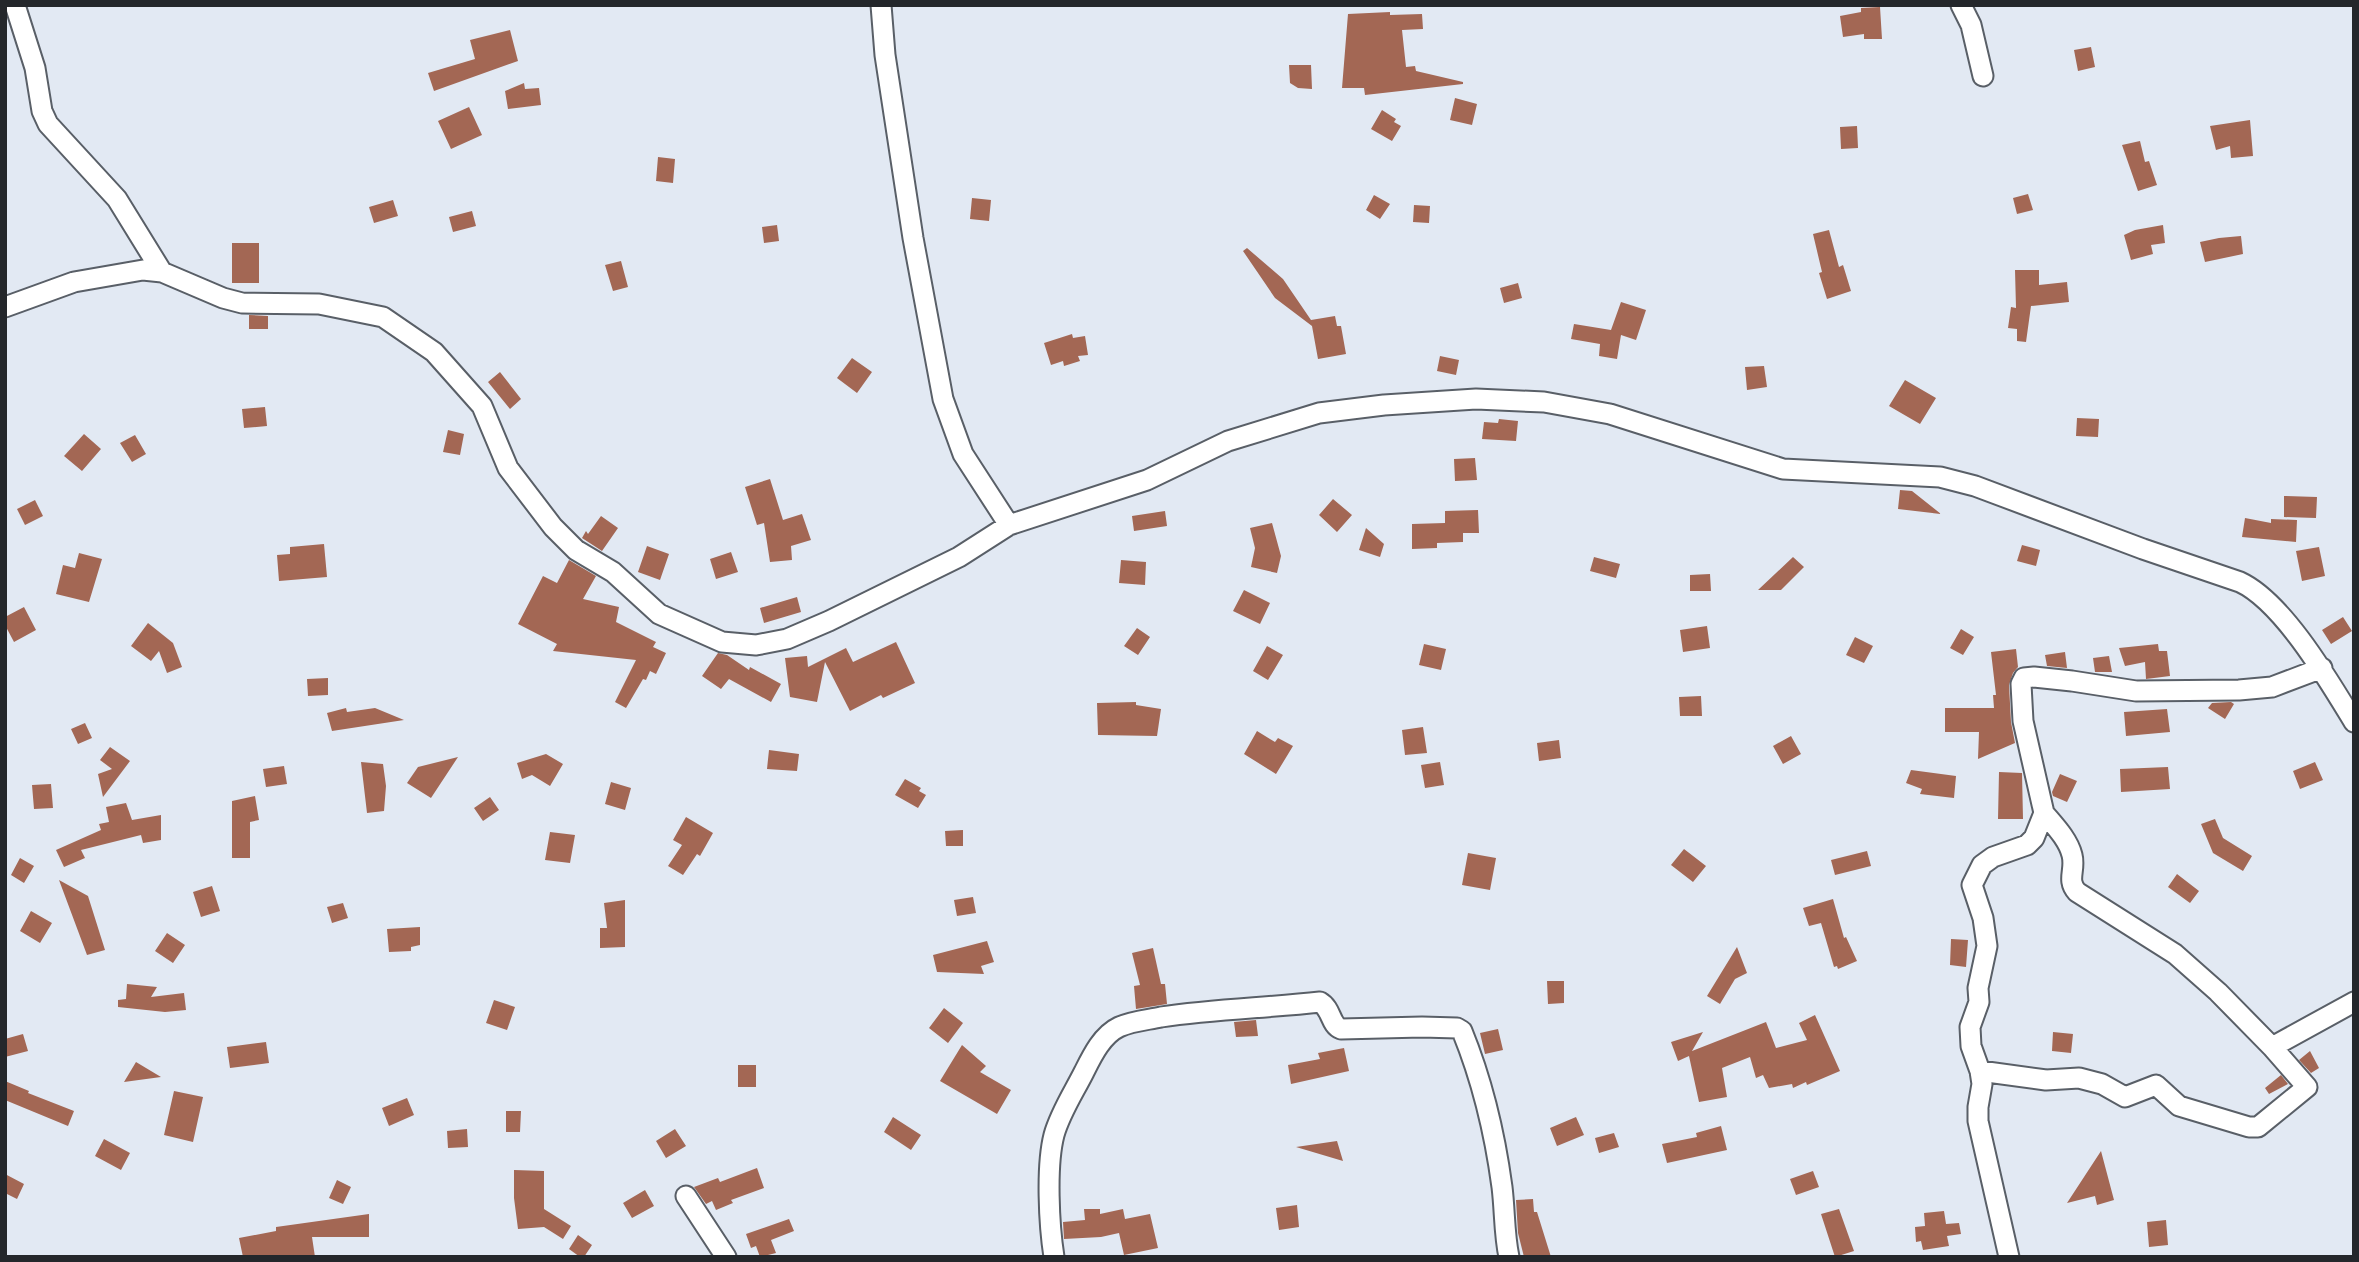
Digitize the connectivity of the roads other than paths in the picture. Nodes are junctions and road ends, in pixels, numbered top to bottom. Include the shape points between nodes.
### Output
1 (15, 5) edge
2 (881, 5) edge
3 (1961, 5) edge
4 (1983, 76) dead end
5 (162, 272) junction
6 (5, 307) edge
7 (1009, 526) junction
8 (2322, 668) junction
9 (2354, 722) edge
10 (2044, 813) junction
11 (2354, 1002) edge
12 (2272, 1047) junction
13 (1980, 1071) junction
14 (686, 1196) dead end
15 (726, 1257) edge
16 (1054, 1257) edge
17 (1509, 1257) edge
18 (2009, 1257) edge

1 - 5 street via 48,124 117,199
2 - 7 street via 909,212 943,399 962,454
3 - 4 street
5 - 6 street via 143,270 74,282
5 - 7 street via 242,303 319,303 383,317 434,352 482,406 508,468 576,550 613,572 659,614 722,642 756,645 787,639 959,556
7 - 8 street via 1147,480 1228,440 1319,413 1476,399 1544,402 1610,414 1783,469 1928,476 1976,486 2254,588
8 - 9 street
8 - 10 street via 2272,687 2239,690 2136,691 2024,678 2024,721
10 - 12 street via 2072,855 2070,880 2077,892 2175,954
10 - 13 street via 2034,838 1982,865 1972,885 1987,946 1979,1002 1970,1027
11 - 12 street
12 - 13 street via 2306,1087 2258,1127 2179,1106 2156,1085 2125,1097 2079,1078 2046,1080
13 - 18 street via 1979,1121
14 - 15 street
16 - 17 street via 1050,1217 1055,1132 1105,1038 1134,1022 1222,1009 1320,1002 1341,1029 1462,1031 1491,1124

